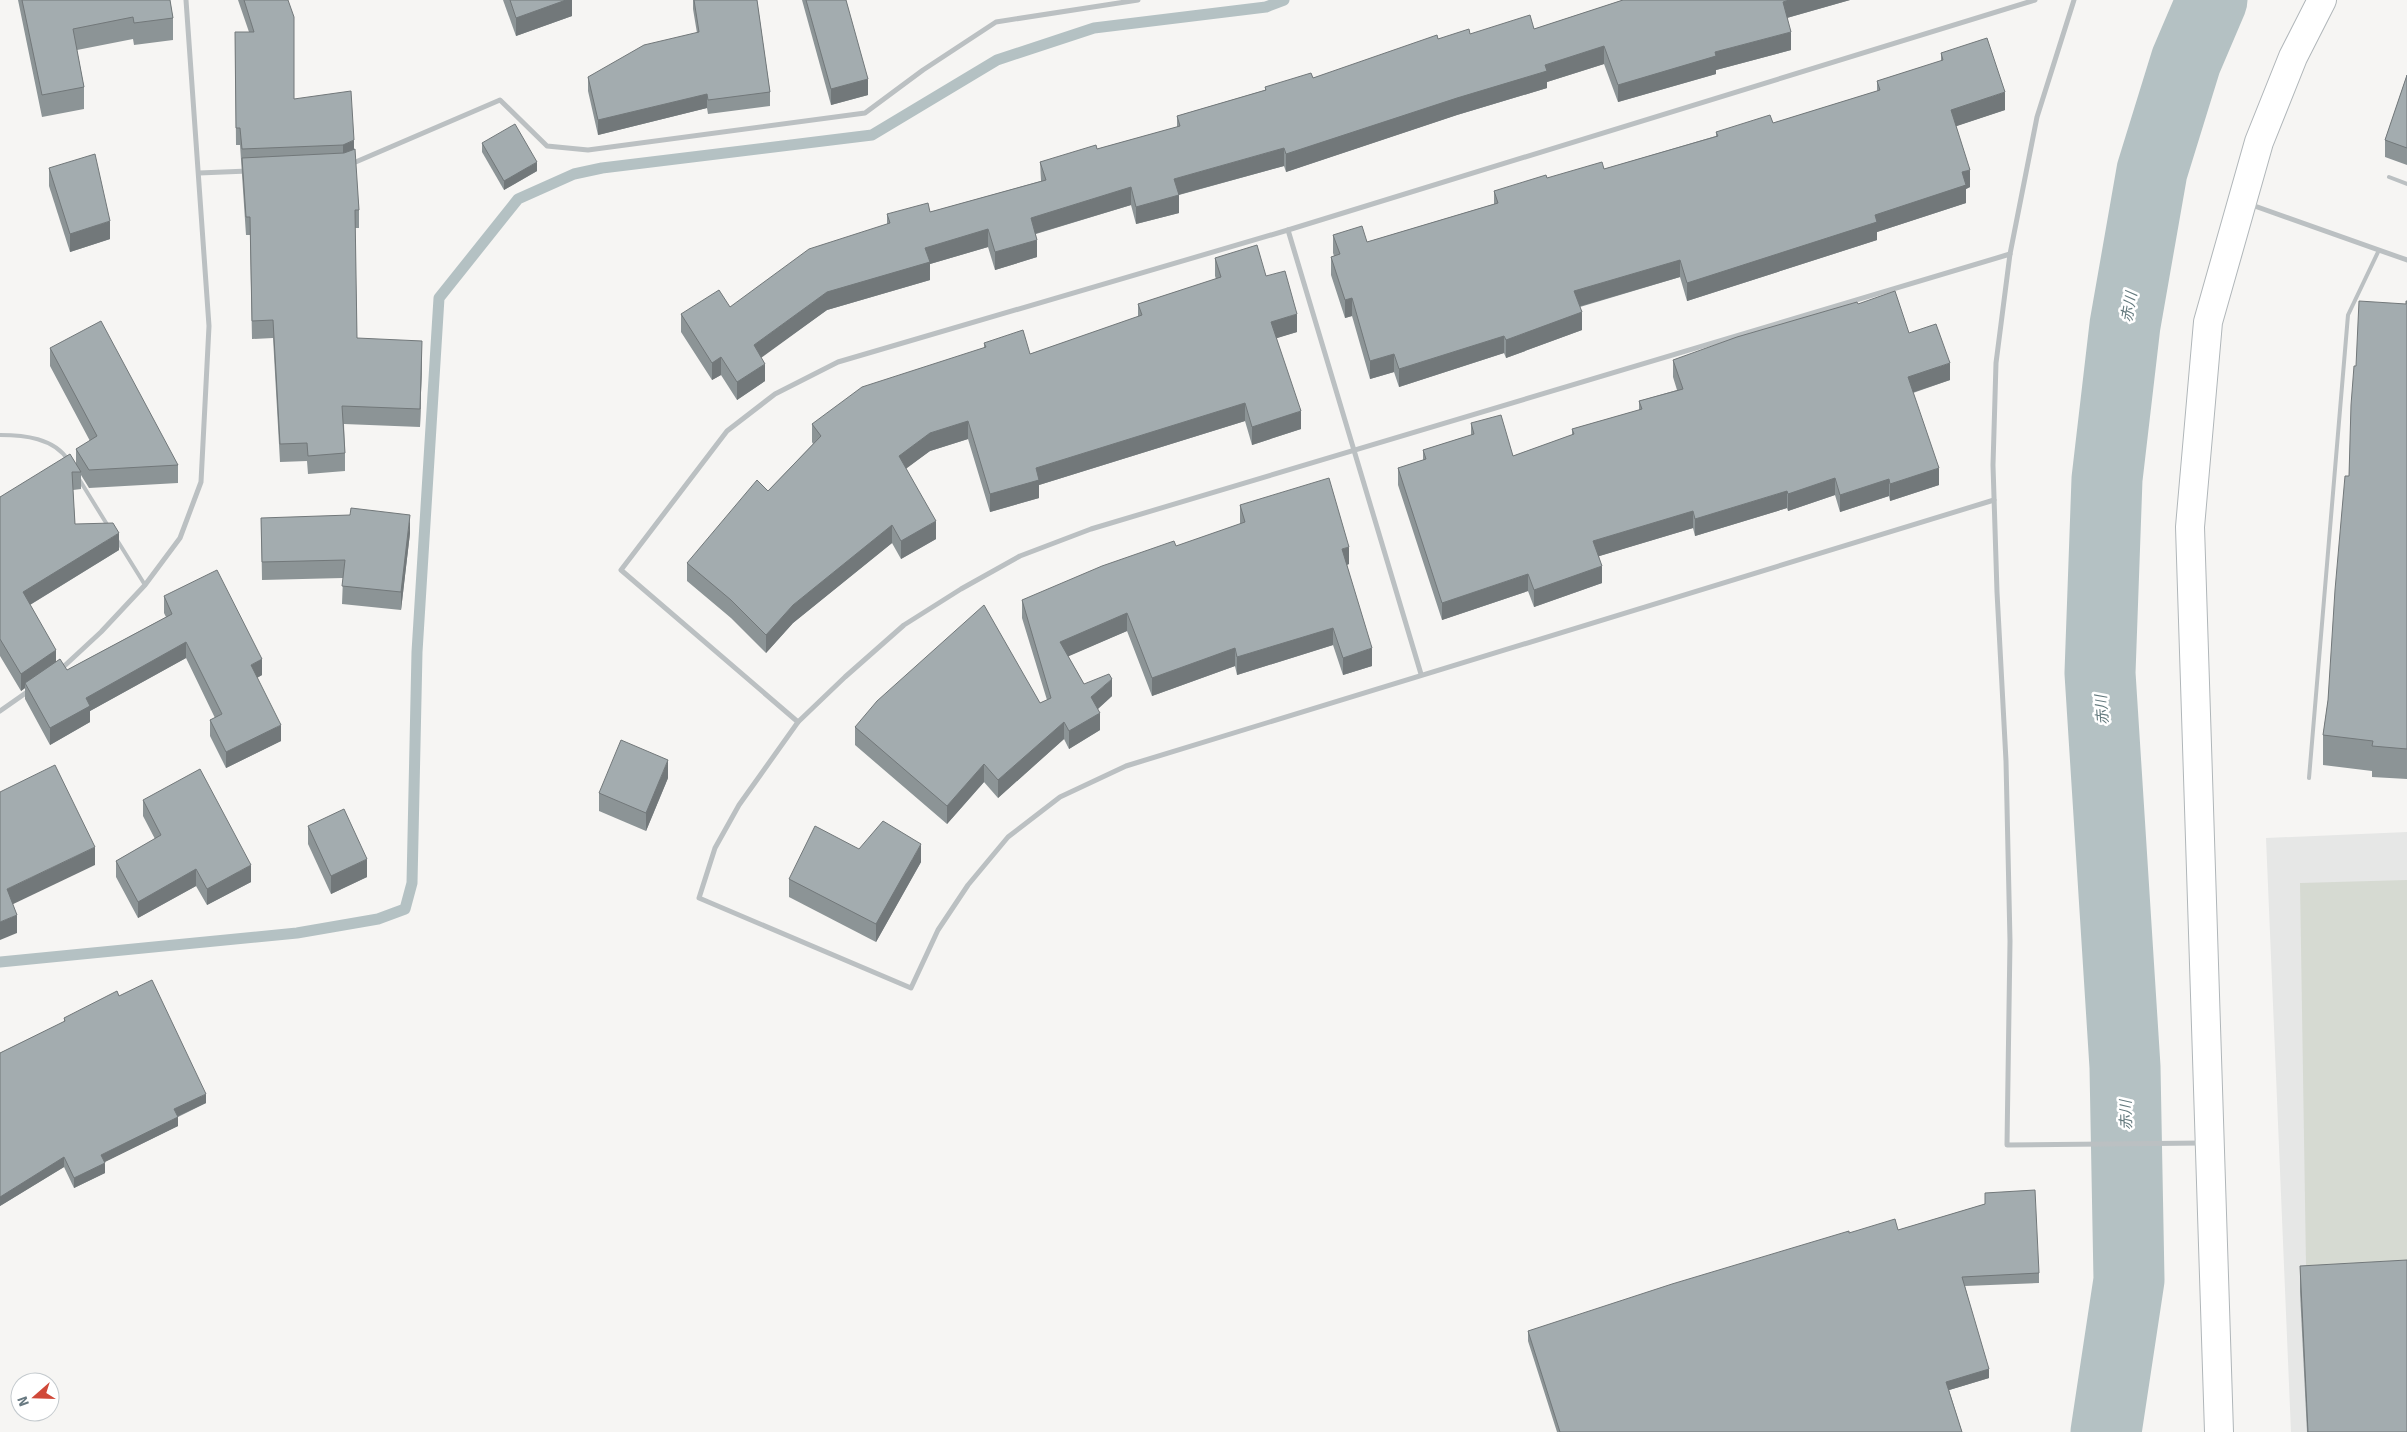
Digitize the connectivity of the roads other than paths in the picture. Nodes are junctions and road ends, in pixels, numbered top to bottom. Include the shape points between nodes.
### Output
1 (186, 0) edge
2 (1138, 0) edge
3 (2035, 0) edge
4 (2074, 0) edge
5 (2322, 0) edge
6 (344, 167) edge
7 (257, 170) edge
8 (199, 173) junction
9 (2389, 177) dead end
10 (2407, 184) edge
11 (2242, 201) junction
12 (1288, 230) junction
13 (2379, 250) junction
14 (2010, 254) junction
15 (2407, 260) edge
16 (0, 435) edge
17 (1355, 450) junction
18 (72, 467) edge
19 (77, 475) edge
20 (1994, 500) junction
21 (145, 585) junction
22 (1422, 674) junction
23 (52, 675) edge
24 (37, 685) edge
25 (0, 711) edge
26 (798, 722) junction
27 (2309, 778) dead end
28 (2208, 1143) junction
29 (2219, 1432) edge

1 - 8 street
2 - 6 street via 996,22 865,113 588,150 547,146 500,100
3 - 12 street
4 - 14 street via 2037,117
5 - 11 street via 2293,57 2262,133
7 - 8 street
8 - 21 street via 209,326 201,482 180,538
9 - 10 lane
11 - 13 street
11 - 28 street via 2208,322 2190,526
12 - 17 street
12 - 26 street via 838,362 775,394 727,431 621,570
13 - 15 street
13 - 27 lane via 2348,315
14 - 17 street
14 - 20 street via 1996,363
16 - 18 lane via 27,435 61,450
17 - 22 street
17 - 26 street via 1091,529 1020,556 904,626
19 - 21 lane
20 - 22 street
20 - 28 street via 2010,922 2007,1145
21 - 23 street via 101,632
22 - 26 street via 1126,766 1060,797 1008,837 968,885 938,930 911,988 699,898 715,848 734,814
24 - 25 street
28 - 29 street

